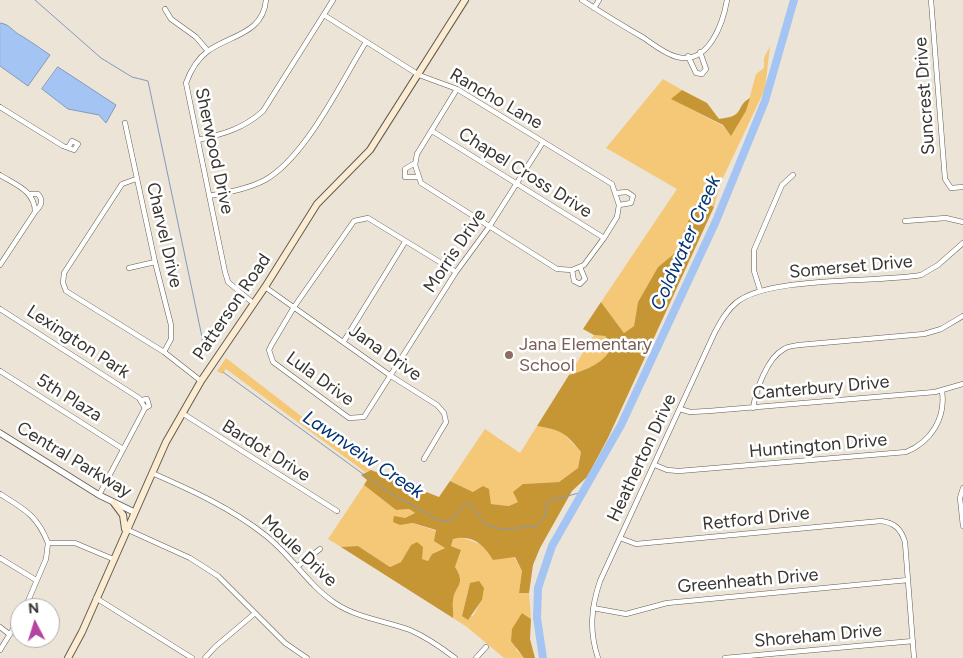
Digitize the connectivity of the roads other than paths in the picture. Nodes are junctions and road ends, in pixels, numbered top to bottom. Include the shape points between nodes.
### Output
1 (266, 0) edge
2 (333, 0) edge
3 (466, 0) edge
4 (582, 0) edge
5 (599, 0) edge
6 (727, 0) edge
7 (931, 0) edge
8 (594, 8) junction
9 (165, 9) dead end
10 (324, 15) junction
11 (366, 42) junction
12 (208, 51) junction
13 (700, 52) junction
14 (688, 56) junction
15 (419, 75) junction
16 (457, 89) junction
17 (0, 107) edge
18 (125, 123) dead end
19 (432, 131) junction
20 (198, 140) junction
21 (543, 142) junction
22 (69, 146) dead end
23 (416, 164) junction
24 (0, 175) edge
25 (792, 175) dead end
26 (418, 177) junction
27 (136, 179) junction
28 (516, 184) junction
29 (963, 187) edge
30 (616, 193) junction
31 (30, 194) junction
32 (209, 196) junction
33 (619, 204) junction
34 (35, 212) junction
35 (905, 221) dead end
36 (963, 222) edge
37 (489, 227) junction
38 (604, 238) junction
39 (405, 242) junction
40 (963, 243) edge
41 (155, 262) junction
42 (0, 265) edge
43 (580, 267) junction
44 (129, 268) dead end
45 (572, 270) junction
46 (456, 272) junction
47 (266, 287) junction
48 (760, 290) junction
49 (253, 303) junction
50 (294, 307) junction
51 (0, 309) edge
52 (963, 316) edge
53 (344, 341) junction
54 (164, 352) junction
55 (0, 371) edge
56 (390, 376) junction
57 (201, 381) junction
58 (963, 384) edge
59 (942, 391) junction
60 (753, 408) junction
61 (680, 409) junction
62 (181, 413) junction
63 (0, 433) edge
64 (123, 449) junction
65 (424, 458) dead end
66 (655, 465) junction
67 (151, 473) junction
68 (962, 488) edge
69 (0, 494) edge
70 (98, 495) junction
71 (114, 503) junction
72 (337, 511) dead end
73 (134, 512) junction
74 (963, 526) edge
75 (126, 529) junction
76 (620, 538) junction
77 (48, 543) junction
78 (320, 549) dead end
79 (0, 558) edge
80 (113, 559) junction
81 (298, 566) junction
82 (36, 580) junction
83 (908, 580) junction
84 (29, 598) edge
85 (96, 598) junction
86 (592, 608) junction
87 (254, 614) junction
88 (0, 627) edge
89 (9, 634) joint
90 (913, 641) junction
91 (486, 647) dead end
92 (0, 650) edge
93 (68, 658) edge
94 (192, 658) edge
95 (205, 658) edge
96 (307, 658) edge
97 (455, 658) edge
98 (476, 658) edge
99 (598, 658) edge
100 (725, 658) edge
101 (914, 658) edge

1 - 12 street, Sherwood Drive via 262,15 248,31
2 - 10 street
3 - 15 main road, Patterson Road
4 - 8 street
5 - 8 street
6 - 13 street via 723,21 713,40
7 - 29 street, Suncrest Drive via 945,179 951,188
8 - 14 street via 662,50 679,57
9 - 12 street via 171,19 196,37
10 - 11 street, Rancho Lane
10 - 20 street via 263,111 234,131
11 - 15 street, Rancho Lane
11 - 32 street via 303,145 285,166 248,187
12 - 20 street, Sherwood Drive via 194,66 186,83
13 - 14 street
13 - 14 street via 706,69 702,74 696,73
15 - 16 street, Rancho Lane
15 - 47 main road, Patterson Road via 370,150 317,204
16 - 19 street
16 - 21 street, Rancho Lane
17 - 22 street via 63,146
18 - 27 street, Charvel Drive
19 - 23 street via 420,148
19 - 28 street, Chapel Cross Drive
20 - 32 street, Sherwood Drive
21 - 28 street, Morris Drive
21 - 30 street, Rancho Lane via 612,184
23 - 26 street
23 - 26 street via 405,169 404,177
24 - 31 street
25 - 48 street via 782,185 754,250 754,271
26 - 37 street via 421,183
27 - 41 street, Charvel Drive
27 - 54 street via 122,184 64,273 63,283 66,291
28 - 37 street, Morris Drive
28 - 38 street, Chapel Cross Drive
30 - 33 street, Rancho Lane
30 - 33 street via 627,192 633,196 631,203
31 - 34 street
31 - 34 street via 38,194 42,200
32 - 49 street, Sherwood Drive via 228,282
33 - 38 street via 617,217
34 - 42 street
35 - 36 street via 946,218
37 - 45 street via 557,269
37 - 46 street, Morris Drive
38 - 43 street via 588,262
39 - 46 street
39 - 50 street via 368,218 354,221
39 - 53 street
40 - 48 street, Somerset Drive via 921,275
41 - 44 street
41 - 54 street, Charvel Drive via 172,332
43 - 45 street
43 - 45 street via 585,280 580,284 574,281
46 - 56 street, Morris Drive
47 - 49 main road, Patterson Road
47 - 50 street, Jana Drive
48 - 61 street, Heatherton Drive via 738,301 723,318
49 - 57 main road, Patterson Road
50 - 53 street, Jana Drive
50 - 56 street, Lula Drive via 270,350 273,362 349,418 364,417
51 - 64 street, Lexington Park via 141,400 145,408
52 - 60 street via 941,329 924,334 784,349 768,368
53 - 56 street, Jana Drive
54 - 57 street
55 - 64 street, 5th Plaza
56 - 65 street, Jana Drive via 437,405 444,413 446,422
57 - 62 main road, Patterson Road
58 - 59 street, Canterbury Drive
59 - 60 street, Canterbury Drive
59 - 66 street, Huntington Drive via 941,411 934,432 906,452 679,471
60 - 61 street, Canterbury Drive via 690,412
61 - 66 street, Heatherton Drive
62 - 67 main road, Patterson Road
62 - 72 street, Bardot Drive
63 - 70 street, Central Parkway
64 - 70 street
66 - 76 street, Heatherton Drive
67 - 73 main road, Patterson Road
67 - 81 street, Moule Drive via 201,494 236,514 266,535
68 - 74 street
69 - 77 street via 32,514
70 - 71 street, Central Parkway
71 - 73 street, Central Parkway
71 - 75 main road via 123,515
73 - 75 main road, Patterson Road
75 - 80 main road, Patterson Road
75 - 87 street via 190,558 218,576
76 - 83 street, Retford Drive via 636,544 881,521 900,529 905,542
76 - 86 street, Heatherton Drive via 600,581
77 - 80 street via 75,543
77 - 82 street via 46,559
78 - 81 street
79 - 82 street
80 - 85 main road, Patterson Road
81 - 97 street, Moule Drive via 317,590 337,605 412,631
82 - 84 street
83 - 86 street, Greenheath Drive via 667,603 626,614
83 - 90 street
85 - 93 main road, Patterson Road
85 - 94 street
86 - 99 street, Heatherton Drive via 592,634
87 - 95 street
87 - 96 street via 285,643
88 - 89 street
89 - 92 street
90 - 100 street, Shoreham Drive
90 - 101 street
91 - 98 street

